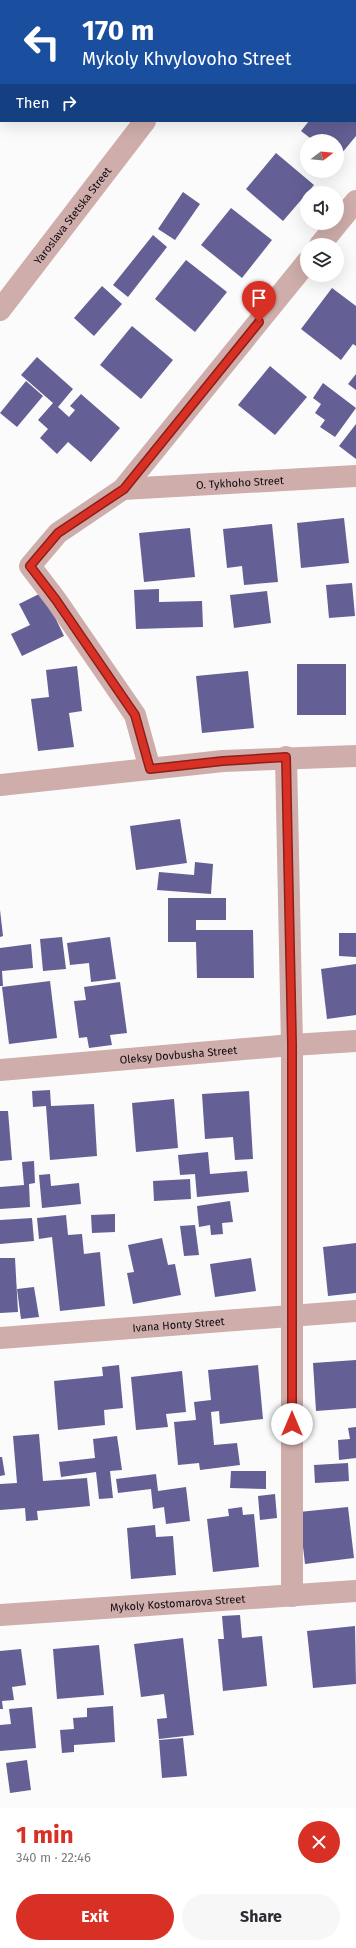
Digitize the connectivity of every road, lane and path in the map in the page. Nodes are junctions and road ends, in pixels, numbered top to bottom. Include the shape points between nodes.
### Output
1 (144, 122) edge
2 (356, 201) edge
3 (326, 238) edge
4 (300, 271) edge
5 (0, 310) edge
6 (356, 476) edge
7 (124, 489) junction
8 (356, 756) edge
9 (286, 757) junction
10 (150, 769) junction
11 (0, 785) edge
12 (356, 1041) edge
13 (292, 1044) junction
14 (0, 1070) edge
15 (356, 1311) edge
16 (292, 1314) junction
17 (0, 1338) edge
18 (356, 1592) edge
19 (292, 1596) junction
20 (0, 1615) edge

1 - 5 street, Yaroslava Stetska Street
2 - 3 street
4 - 7 street
6 - 7 street, O. Tykhoho Street
7 - 10 street via 58,533 30,566 135,715
8 - 9 street
9 - 10 street
9 - 13 street
10 - 11 street
12 - 13 street, Oleksy Dovbusha Street
13 - 14 street, Oleksy Dovbusha Street
13 - 16 street
15 - 16 street, Ivana Honty Street
16 - 17 street, Ivana Honty Street
16 - 19 street
18 - 19 street, Mykoly Kostomarova Street
19 - 20 street, Mykoly Kostomarova Street

